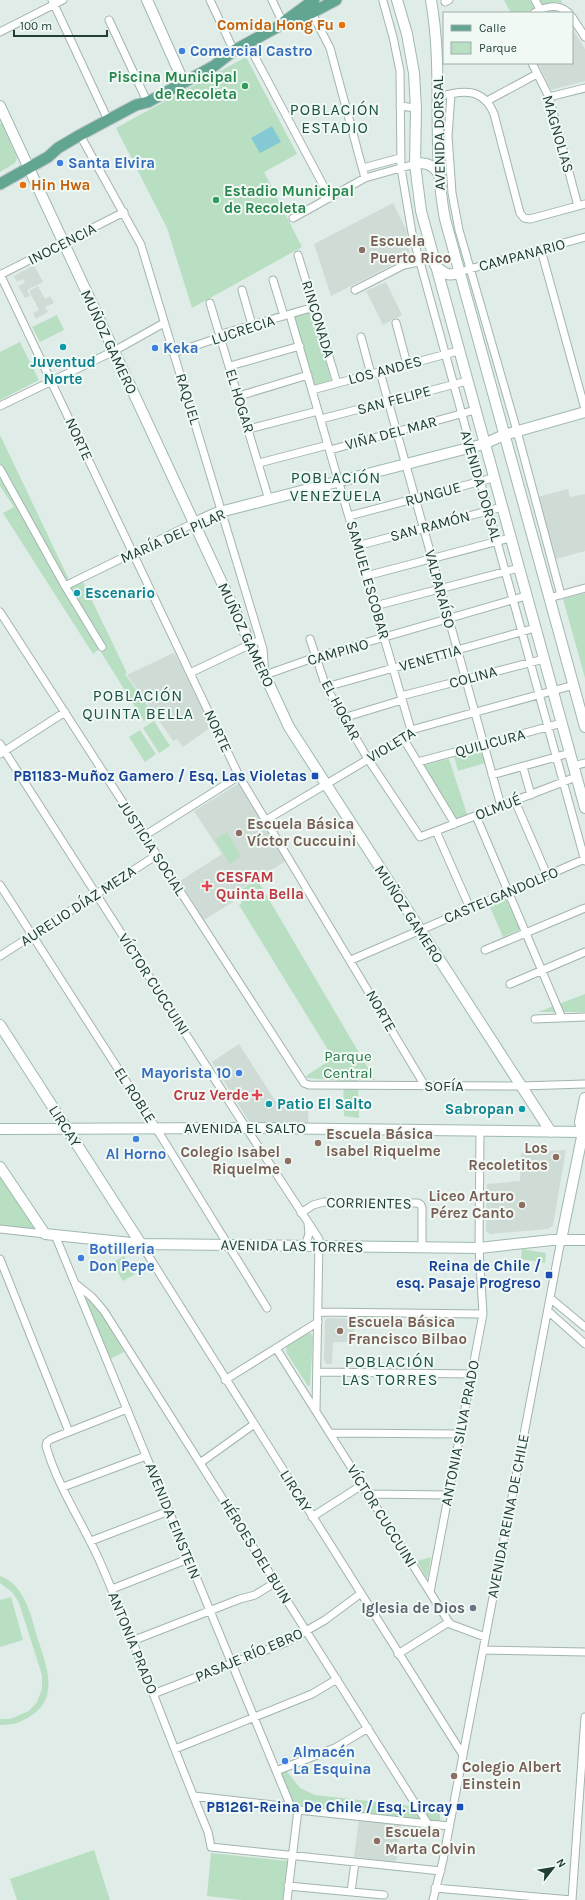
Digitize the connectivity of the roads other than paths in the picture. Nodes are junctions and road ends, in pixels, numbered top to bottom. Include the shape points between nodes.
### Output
1 (63, 0) edge
2 (148, 0) edge
3 (210, 0) edge
4 (272, 0) edge
5 (314, 0) edge
6 (336, 0) edge
7 (397, 0) edge
8 (431, 0) edge
9 (535, 0) edge
10 (383, 1) dead end
11 (53, 2) edge
12 (537, 11) edge
13 (568, 12) edge
14 (312, 13) junction
15 (573, 17) edge
16 (109, 20) dead end
17 (281, 25) junction
18 (583, 28) edge
19 (0, 32) edge
20 (407, 34) junction
21 (393, 37) junction
22 (585, 37) edge
23 (248, 44) junction
24 (233, 52) junction
25 (532, 64) edge
26 (537, 74) junction
27 (182, 80) junction
28 (585, 88) edge
29 (451, 94) junction
30 (145, 97) junction
31 (438, 97) junction
32 (549, 98) junction
33 (487, 102) junction
34 (136, 105) junction
35 (0, 106) edge
36 (400, 106) junction
37 (416, 108) junction
38 (2, 118) edge
39 (108, 120) junction
40 (80, 135) junction
41 (400, 158) junction
42 (415, 164) junction
43 (26, 165) junction
44 (363, 168) junction
45 (401, 168) junction
46 (438, 173) junction
47 (0, 175) edge
48 (365, 178) junction
49 (0, 184) edge
50 (330, 198) junction
51 (582, 205) edge
52 (124, 212) junction
53 (293, 218) dead end
54 (585, 238) edge
55 (63, 243) junction
56 (541, 250) junction
57 (298, 255) dead end
58 (418, 261) junction
59 (434, 262) junction
60 (470, 269) junction
61 (458, 272) junction
62 (0, 274) edge
63 (273, 280) dead end
64 (242, 290) dead end
65 (355, 290) dead end
66 (210, 303) dead end
67 (314, 307) junction
68 (287, 315) junction
69 (396, 322) dead end
70 (164, 323) junction
71 (252, 325) junction
72 (220, 335) junction
73 (360, 337) dead end
74 (300, 346) junction
75 (114, 351) junction
76 (458, 351) junction
77 (174, 354) junction
78 (444, 354) junction
79 (407, 364) junction
80 (230, 366) junction
81 (380, 372) junction
82 (371, 374) junction
83 (308, 375) junction
84 (51, 381) junction
85 (467, 382) junction
86 (337, 383) junction
87 (453, 385) junction
88 (312, 390) junction
89 (239, 396) junction
90 (389, 402) junction
91 (0, 406) edge
92 (585, 409) edge
93 (475, 410) junction
94 (318, 411) junction
95 (585, 412) edge
96 (461, 414) junction
97 (321, 419) junction
98 (249, 429) junction
99 (518, 431) junction
100 (397, 432) junction
101 (504, 435) junction
102 (484, 444) junction
103 (329, 448) junction
104 (470, 448) junction
105 (259, 463) junction
106 (406, 464) junction
107 (0, 469) edge
108 (494, 478) junction
109 (480, 481) junction
110 (339, 482) junction
111 (415, 498) junction
112 (269, 500) junction
113 (502, 507) junction
114 (488, 511) junction
115 (222, 512) junction
116 (349, 516) junction
117 (194, 523) junction
118 (424, 528) junction
119 (510, 538) junction
120 (497, 541) junction
121 (358, 546) junction
122 (133, 553) junction
123 (432, 558) junction
124 (518, 568) junction
125 (505, 572) junction
126 (366, 576) junction
127 (65, 586) junction
128 (585, 588) edge
129 (440, 589) junction
130 (561, 595) junction
131 (526, 596) junction
132 (549, 598) junction
133 (512, 600) junction
134 (375, 606) junction
135 (0, 612) edge
136 (449, 619) junction
137 (535, 628) junction
138 (521, 632) junction
139 (384, 638) junction
140 (310, 639) dead end
141 (260, 640) junction
142 (251, 644) junction
143 (102, 647) dead end
144 (457, 650) junction
145 (316, 657) junction
146 (544, 659) junction
147 (529, 663) junction
148 (393, 668) junction
149 (190, 673) junction
150 (265, 675) junction
151 (466, 679) junction
152 (574, 685) junction
153 (326, 687) junction
154 (553, 691) junction
155 (539, 695) junction
156 (402, 698) junction
157 (65, 712) junction
158 (475, 713) junction
159 (343, 718) junction
160 (562, 723) junction
161 (548, 727) junction
162 (585, 727) edge
163 (411, 730) junction
164 (403, 738) junction
165 (0, 744) edge
166 (484, 744) junction
167 (2, 753) edge
168 (570, 754) junction
169 (557, 757) junction
170 (368, 759) junction
171 (418, 762) junction
172 (585, 763) edge
173 (573, 766) junction
174 (523, 767) junction
175 (492, 775) junction
176 (239, 776) junction
177 (576, 777) junction
178 (564, 782) junction
179 (325, 785) junction
180 (531, 795) junction
181 (515, 800) junction
182 (501, 806) junction
183 (585, 808) edge
184 (476, 816) junction
185 (266, 820) junction
186 (455, 824) junction
187 (436, 831) junction
188 (144, 836) junction
189 (420, 837) joint
190 (156, 855) junction
191 (585, 860) edge
192 (547, 875) junction
193 (0, 885) edge
194 (508, 892) junction
195 (96, 894) junction
196 (470, 908) junction
197 (585, 908) edge
198 (419, 930) junction
199 (526, 932) junction
200 (32, 935) junction
201 (485, 950) dead end
202 (585, 952) edge
203 (0, 956) edge
204 (351, 960) junction
205 (542, 970) junction
206 (510, 984) dead end
207 (585, 1017) edge
208 (562, 1018) junction
209 (535, 1019) dead end
210 (0, 1025) edge
211 (304, 1083) joint
212 (585, 1084) edge
213 (425, 1086) junction
214 (521, 1086) junction
215 (585, 1098) edge
216 (66, 1127) junction
217 (156, 1128) junction
218 (246, 1128) junction
219 (0, 1129) edge
220 (480, 1130) junction
221 (551, 1132) junction
222 (584, 1132) edge
223 (0, 1167) edge
224 (301, 1213) junction
225 (308, 1223) junction
226 (129, 1227) junction
227 (0, 1229) edge
228 (45, 1234) junction
229 (55, 1235) junction
230 (561, 1240) junction
231 (585, 1240) edge
232 (124, 1242) junction
233 (141, 1244) junction
234 (228, 1244) junction
235 (305, 1246) junction
236 (320, 1246) junction
237 (422, 1247) junction
238 (479, 1248) junction
239 (0, 1259) edge
240 (77, 1286) junction
241 (550, 1298) junction
242 (267, 1308) dead end
243 (548, 1311) junction
244 (318, 1312) junction
245 (482, 1314) junction
246 (318, 1322) junction
247 (585, 1327) edge
248 (585, 1344) edge
249 (276, 1348) junction
250 (316, 1372) junction
251 (471, 1374) junction
252 (225, 1380) junction
253 (127, 1409) junction
254 (316, 1411) junction
255 (254, 1425) junction
256 (69, 1432) junction
257 (330, 1433) junction
258 (460, 1434) junction
259 (146, 1456) junction
260 (200, 1463) junction
261 (362, 1485) junction
262 (63, 1487) junction
263 (368, 1494) junction
264 (448, 1495) junction
265 (168, 1511) junction
266 (312, 1517) junction
267 (91, 1541) junction
268 (188, 1559) junction
269 (276, 1582) junction
270 (112, 1589) junction
271 (430, 1592) junction
272 (360, 1594) junction
273 (210, 1611) junction
274 (448, 1622) junction
275 (307, 1631) junction
276 (485, 1637) junction
277 (132, 1641) junction
278 (483, 1650) junction
279 (585, 1652) edge
280 (398, 1654) junction
281 (232, 1664) junction
282 (337, 1679) junction
283 (154, 1694) junction
284 (253, 1716) junction
285 (585, 1717) edge
286 (368, 1728) junction
287 (175, 1749) junction
288 (463, 1755) junction
289 (276, 1771) junction
290 (194, 1796) junction
291 (582, 1799) edge
292 (294, 1809) junction
293 (428, 1824) junction
294 (449, 1826) junction
295 (292, 1856) junction
296 (355, 1862) junction
297 (440, 1871) junction
298 (288, 1886) junction
299 (435, 1888) junction
300 (351, 1892) junction
301 (384, 1896) dead end
302 (287, 1900) edge
303 (433, 1900) edge
304 (572, 1900) edge

1 - 11 street
2 - 27 street
3 - 24 street
4 - 17 street
5 - 17 main road
6 - 14 main road
7 - 20 street, AVENIDA DORSAL
8 - 31 street, AVENIDA DORSAL via 436,38
9 - 12 street
10 - 21 street, AVENIDA DORSAL
11 - 19 street
11 - 39 street
12 - 13 street via 552,6
14 - 17 main road
14 - 44 street via 330,48
15 - 18 street
16 - 30 street
17 - 23 main road
18 - 22 street
20 - 21 street
20 - 37 street, AVENIDA DORSAL via 414,73
21 - 36 street, AVENIDA DORSAL via 400,71
23 - 24 main road
23 - 50 street
24 - 27 main road
25 - 26 street, MAGNOLIAS
26 - 32 street, MAGNOLIAS
26 - 33 street
27 - 30 main road
27 - 34 main road via 148,102
28 - 32 street
29 - 31 street
29 - 33 street via 471,93
29 - 60 street, AVENIDA DORSAL via 448,136 452,193
30 - 34 main road
31 - 46 street, AVENIDA DORSAL
32 - 51 street, MAGNOLIAS
33 - 51 street via 494,114 520,214 530,219
34 - 39 main road
35 - 38 street, MUÑOZ GAMERO
36 - 37 street, AVENIDA DORSAL
36 - 41 street, AVENIDA DORSAL
37 - 42 street, AVENIDA DORSAL
38 - 43 street, MUÑOZ GAMERO
39 - 40 main road
40 - 43 main road via 48,157
40 - 52 street, RAQUEL
41 - 44 street
41 - 45 street, AVENIDA DORSAL
42 - 45 street
42 - 46 street via 430,165
42 - 59 street, AVENIDA DORSAL via 421,211
43 - 47 main road
43 - 49 main road
43 - 55 street, MUÑOZ GAMERO
44 - 48 street
45 - 48 street
45 - 58 street, AVENIDA DORSAL
46 - 61 street, AVENIDA DORSAL via 444,219
48 - 50 street
50 - 53 street
52 - 55 street, INOCENCIA
52 - 70 street, RAQUEL via 141,246
54 - 56 street, CAMPANARIO
55 - 62 street, INOCENCIA
55 - 75 street, MUÑOZ GAMERO
56 - 60 street, CAMPANARIO
56 - 92 street
57 - 67 street, RINCONADA
58 - 59 street
58 - 65 street
58 - 78 street, AVENIDA DORSAL
59 - 61 street via 447,275
59 - 76 street, AVENIDA DORSAL
60 - 61 street, CAMPANARIO
60 - 99 street, AVENIDA DORSAL
61 - 101 street, AVENIDA DORSAL
62 - 84 street, NORTE
63 - 68 street, SAMUEL ESCOBAR
64 - 71 street
66 - 72 street, EL HOGAR
67 - 68 street, LUCRECIA
67 - 86 street, RINCONADA
68 - 71 street, LUCRECIA
68 - 74 street, SAMUEL ESCOBAR
69 - 79 street
70 - 75 street
70 - 77 street, RAQUEL
71 - 72 street, LUCRECIA
72 - 77 street, LUCRECIA
72 - 80 street, EL HOGAR
73 - 82 street
74 - 80 street
74 - 83 street, SAMUEL ESCOBAR
75 - 84 street
75 - 117 street, MUÑOZ GAMERO
76 - 78 street, LOS ANDES
76 - 85 street, AVENIDA DORSAL
77 - 115 street, RAQUEL
78 - 79 street, LOS ANDES
78 - 87 street, AVENIDA DORSAL
79 - 81 street, LOS ANDES
80 - 89 street, EL HOGAR
81 - 82 street, LOS ANDES
81 - 90 street, VALPARAÍSO
82 - 86 street, LOS ANDES
83 - 88 street, SAMUEL ESCOBAR
83 - 89 street
84 - 91 street
84 - 122 street, NORTE
85 - 87 street, SAN FELIPE
85 - 93 street, AVENIDA DORSAL
86 - 88 street, LOS ANDES
87 - 90 street, SAN FELIPE
87 - 96 street, AVENIDA DORSAL
88 - 94 street, SAMUEL ESCOBAR
89 - 98 street, EL HOGAR
90 - 97 street, SAN FELIPE
90 - 100 street, VALPARAÍSO
93 - 96 street, VIÑA DEL MAR
93 - 102 street, AVENIDA DORSAL
94 - 97 street, SAMUEL ESCOBAR
94 - 98 street
95 - 99 street, MARÍA DEL PILAR
96 - 100 street, VIÑA DEL MAR
96 - 104 street, AVENIDA DORSAL
97 - 103 street, SAMUEL ESCOBAR
98 - 105 street, EL HOGAR
99 - 101 street, MARÍA DEL PILAR
99 - 130 street, AVENIDA DORSAL
100 - 103 street, VIÑA DEL MAR
100 - 106 street, VALPARAÍSO
101 - 102 street, MARÍA DEL PILAR
101 - 132 street, AVENIDA DORSAL
102 - 104 street, MARÍA DEL PILAR
102 - 108 street, AVENIDA DORSAL
103 - 105 street, VIÑA DEL MAR
103 - 110 street, SAMUEL ESCOBAR
104 - 106 street, MARÍA DEL PILAR
104 - 109 street, AVENIDA DORSAL
105 - 112 street, EL HOGAR
106 - 110 street, MARÍA DEL PILAR
106 - 111 street, VALPARAÍSO
107 - 127 street
108 - 109 street, RUNGUE
108 - 113 street, AVENIDA DORSAL
109 - 111 street, RUNGUE
109 - 114 street, AVENIDA DORSAL
110 - 112 street, MARÍA DEL PILAR
110 - 116 street, SAMUEL ESCOBAR
111 - 116 street, RUNGUE
111 - 118 street, VALPARAÍSO
112 - 115 street, MARÍA DEL PILAR
113 - 114 street, SAN RAMÓN
113 - 119 street, AVENIDA DORSAL
114 - 118 street, SAN RAMÓN
114 - 120 street, AVENIDA DORSAL
115 - 117 street, MARÍA DEL PILAR
115 - 141 street, RAQUEL
116 - 121 street, SAMUEL ESCOBAR
117 - 122 street, MARÍA DEL PILAR
117 - 142 street, MUÑOZ GAMERO
118 - 121 street, SAN RAMÓN
118 - 123 street, VALPARAÍSO
119 - 120 street
119 - 124 street, AVENIDA DORSAL
120 - 123 street
120 - 125 street, AVENIDA DORSAL
121 - 126 street, SAMUEL ESCOBAR
122 - 127 street, MARÍA DEL PILAR
122 - 149 street, NORTE
123 - 126 street
123 - 129 street, VALPARAÍSO
124 - 125 street
124 - 131 street, AVENIDA DORSAL
125 - 129 street
125 - 133 street, AVENIDA DORSAL
126 - 134 street, SAMUEL ESCOBAR
127 - 143 street
128 - 130 street
129 - 134 street
129 - 136 street, VALPARAÍSO
130 - 132 street
131 - 133 street, CAMPINO
131 - 137 street, AVENIDA DORSAL
132 - 152 street, AVENIDA DORSAL
133 - 136 street, CAMPINO
133 - 138 street, AVENIDA DORSAL
134 - 139 street, SAMUEL ESCOBAR
135 - 157 street, JUSTICIA SOCIAL
136 - 139 street, CAMPINO
136 - 144 street, VALPARAÍSO
137 - 138 street, VENETTIA
137 - 146 street, AVENIDA DORSAL
138 - 144 street, VENETTIA
138 - 147 street, AVENIDA DORSAL
139 - 145 street, CAMPINO
139 - 148 street, SAMUEL ESCOBAR
140 - 145 street, EL HOGAR
141 - 142 street
141 - 150 street, RAQUEL via 265,660
142 - 149 street
142 - 150 street, MUÑOZ GAMERO
144 - 148 street, VENETTIA
144 - 151 street, VALPARAÍSO
145 - 150 street, CAMPINO
145 - 153 street, EL HOGAR
146 - 147 street, COLINA
146 - 154 street, AVENIDA DORSAL
147 - 151 street, COLINA
147 - 155 street, AVENIDA DORSAL
148 - 153 street, VENETTIA
148 - 156 street, SAMUEL ESCOBAR
149 - 176 street, NORTE
150 - 179 street, MUÑOZ GAMERO via 289,727
151 - 156 street, COLINA
151 - 158 street, VALPARAÍSO
152 - 154 street, VIOLETA
152 - 162 street, AVENIDA DORSAL
153 - 159 street, EL HOGAR
154 - 155 street, VIOLETA
154 - 160 street, AVENIDA DORSAL
155 - 158 street, VIOLETA
155 - 161 street, AVENIDA DORSAL
156 - 159 street, COLINA
156 - 163 street, SAMUEL ESCOBAR
157 - 167 street
157 - 188 street, JUSTICIA SOCIAL
158 - 163 street, VIOLETA
158 - 166 street, VALPARAÍSO
159 - 170 street, EL HOGAR
160 - 161 street, QUILICURA
160 - 168 street, AVENIDA DORSAL
161 - 166 street, QUILICURA
161 - 169 street, AVENIDA DORSAL
163 - 164 street, VIOLETA
164 - 170 street, VIOLETA
164 - 171 street
165 - 167 street, VÍCTOR CUCCUINI
166 - 171 street, QUILICURA
166 - 175 street, VALPARAÍSO
167 - 195 street, VÍCTOR CUCCUINI
168 - 169 street
168 - 173 street, AVENIDA DORSAL
169 - 174 street
169 - 178 street, AVENIDA DORSAL
170 - 179 street, VIOLETA
170 - 189 street, EL HOGAR
171 - 186 street
172 - 173 street
173 - 177 street, AVENIDA DORSAL
174 - 175 street
174 - 180 street
175 - 182 street, VALPARAÍSO
176 - 185 street, NORTE
176 - 188 street
177 - 178 street, OLMUÉ
177 - 183 street, AVENIDA DORSAL
178 - 180 street, OLMUÉ
178 - 191 street, AVENIDA DORSAL
179 - 185 street, VIOLETA
179 - 198 street, MUÑOZ GAMERO
180 - 181 street, OLMUÉ
181 - 182 street, OLMUÉ
181 - 192 street
182 - 184 street, OLMUÉ
184 - 186 street, OLMUÉ
184 - 194 street
185 - 204 street, NORTE
186 - 187 street, OLMUÉ
187 - 189 street, OLMUÉ
187 - 196 street
188 - 190 street, JUSTICIA SOCIAL
190 - 195 street, AURELIO DÍAZ MEZA
190 - 211 street, JUSTICIA SOCIAL
191 - 192 street, CASTELGANDOLFO
192 - 194 street, CASTELGANDOLFO
193 - 200 street, EL ROBLE
194 - 196 street, CASTELGANDOLFO
194 - 199 street
195 - 200 street, AURELIO DÍAZ MEZA
195 - 218 street, VÍCTOR CUCCUINI
196 - 198 street, CASTELGANDOLFO
197 - 199 street
198 - 204 street, CASTELGANDOLFO
198 - 214 street, MUÑOZ GAMERO
199 - 201 street
199 - 205 street
200 - 203 street, AURELIO DÍAZ MEZA
200 - 217 street, EL ROBLE
202 - 205 street
204 - 213 street, NORTE
205 - 206 street
205 - 208 street
207 - 208 street
208 - 209 street
210 - 216 street, LIRCAY
211 - 213 street, SOFÍA
212 - 214 street, SOFÍA
213 - 214 street, SOFÍA
214 - 221 street, MUÑOZ GAMERO
215 - 222 street via 580,1122
216 - 217 street, AVENIDA EL SALTO
216 - 219 street, AVENIDA EL SALTO
216 - 226 street, LIRCAY
217 - 218 street, AVENIDA EL SALTO
217 - 234 street, EL ROBLE
218 - 220 street, AVENIDA EL SALTO
218 - 224 street, VÍCTOR CUCCUINI
220 - 221 street, AVENIDA EL SALTO
220 - 238 street, ANTONIA SILVA PRADO
221 - 222 street, AVENIDA EL SALTO
222 - 230 street, AVENIDA REINA DE CHILE
223 - 228 street
224 - 225 street, VÍCTOR CUCCUINI
224 - 237 street, CORRIENTES via 313,1205 324,1202 418,1203 422,1208
225 - 235 street via 309,1234
225 - 236 street, VÍCTOR CUCCUINI via 317,1235
226 - 232 street
226 - 233 street, LIRCAY
227 - 228 street, AVENIDA LAS TORRES
228 - 229 street, AVENIDA LAS TORRES
229 - 232 street, AVENIDA LAS TORRES
229 - 240 street, AVENIDA EINSTEIN
230 - 231 street, AVENIDA LAS TORRES
230 - 238 street, AVENIDA LAS TORRES
230 - 241 street, AVENIDA REINA DE CHILE
232 - 233 street, AVENIDA LAS TORRES
233 - 234 street, AVENIDA LAS TORRES
233 - 252 street, LIRCAY
234 - 235 street, AVENIDA LAS TORRES
234 - 242 street, EL ROBLE
235 - 236 street, AVENIDA LAS TORRES
236 - 237 street, AVENIDA LAS TORRES
236 - 244 street, VÍCTOR CUCCUINI
237 - 238 street, AVENIDA LAS TORRES
238 - 245 street, ANTONIA SILVA PRADO
239 - 256 street
240 - 253 street, AVENIDA EINSTEIN
240 - 260 street, HÉROES DEL BUIN via 92,1297 104,1311
241 - 243 street, AVENIDA REINA DE CHILE
241 - 247 street
243 - 248 street
243 - 276 street, AVENIDA REINA DE CHILE
244 - 245 street
244 - 246 street, VÍCTOR CUCCUINI
245 - 251 street, ANTONIA SILVA PRADO
246 - 249 street
246 - 250 street, VÍCTOR CUCCUINI
249 - 252 street
249 - 254 street, VÍCTOR CUCCUINI
250 - 251 street
250 - 254 street, VÍCTOR CUCCUINI
251 - 258 street, ANTONIA SILVA PRADO
252 - 255 street, LIRCAY
253 - 256 street
253 - 259 street, AVENIDA EINSTEIN
254 - 257 street, VÍCTOR CUCCUINI
255 - 260 street
255 - 266 street, LIRCAY
256 - 262 street, ANTONIA PRADO via 47,1442 47,1448
257 - 258 street
257 - 261 street, VÍCTOR CUCCUINI
258 - 264 street, ANTONIA SILVA PRADO
259 - 262 street
259 - 265 street, AVENIDA EINSTEIN
260 - 269 street, HÉROES DEL BUIN
261 - 263 street, VÍCTOR CUCCUINI
261 - 266 street
262 - 267 street, ANTONIA PRADO
263 - 264 street
263 - 271 street, VÍCTOR CUCCUINI
264 - 271 street, ANTONIA SILVA PRADO
265 - 267 street
265 - 268 street, AVENIDA EINSTEIN
266 - 272 street, LIRCAY
267 - 270 street, ANTONIA PRADO
268 - 270 street
268 - 273 street, AVENIDA EINSTEIN
269 - 273 street via 253,1596
269 - 275 street, HÉROES DEL BUIN
270 - 277 street, ANTONIA PRADO
271 - 274 street, VÍCTOR CUCCUINI
272 - 275 street, PASAJE RÍO EBRO
272 - 280 street, LIRCAY
273 - 277 street
273 - 281 street, AVENIDA EINSTEIN
274 - 276 street via 454,1627
274 - 280 street
275 - 281 street, PASAJE RÍO EBRO via 288,1642
275 - 282 street, HÉROES DEL BUIN
276 - 278 street, AVENIDA REINA DE CHILE
277 - 283 street, ANTONIA PRADO
278 - 279 street
278 - 288 street, AVENIDA REINA DE CHILE
280 - 288 street, LIRCAY
281 - 283 street, PASAJE RÍO EBRO
281 - 284 street, AVENIDA EINSTEIN
282 - 284 street via 312,1694
282 - 286 street, HÉROES DEL BUIN
283 - 287 street, ANTONIA PRADO
284 - 287 street
284 - 289 street, AVENIDA EINSTEIN
285 - 291 street
286 - 289 street via 335,1748
286 - 293 street, HÉROES DEL BUIN
287 - 290 street, ANTONIA PRADO
288 - 294 street, AVENIDA REINA DE CHILE
289 - 292 street, AVENIDA EINSTEIN
290 - 292 street
290 - 295 street, ANTONIA PRADO via 208,1832 211,1848
291 - 304 street
292 - 293 street
292 - 295 street
293 - 294 street
294 - 297 street, AVENIDA REINA DE CHILE
295 - 296 street
295 - 298 street
296 - 297 street
296 - 300 street
297 - 299 street, AVENIDA REINA DE CHILE
298 - 300 street
298 - 302 street
299 - 303 street, AVENIDA REINA DE CHILE
299 - 304 street
300 - 301 street

